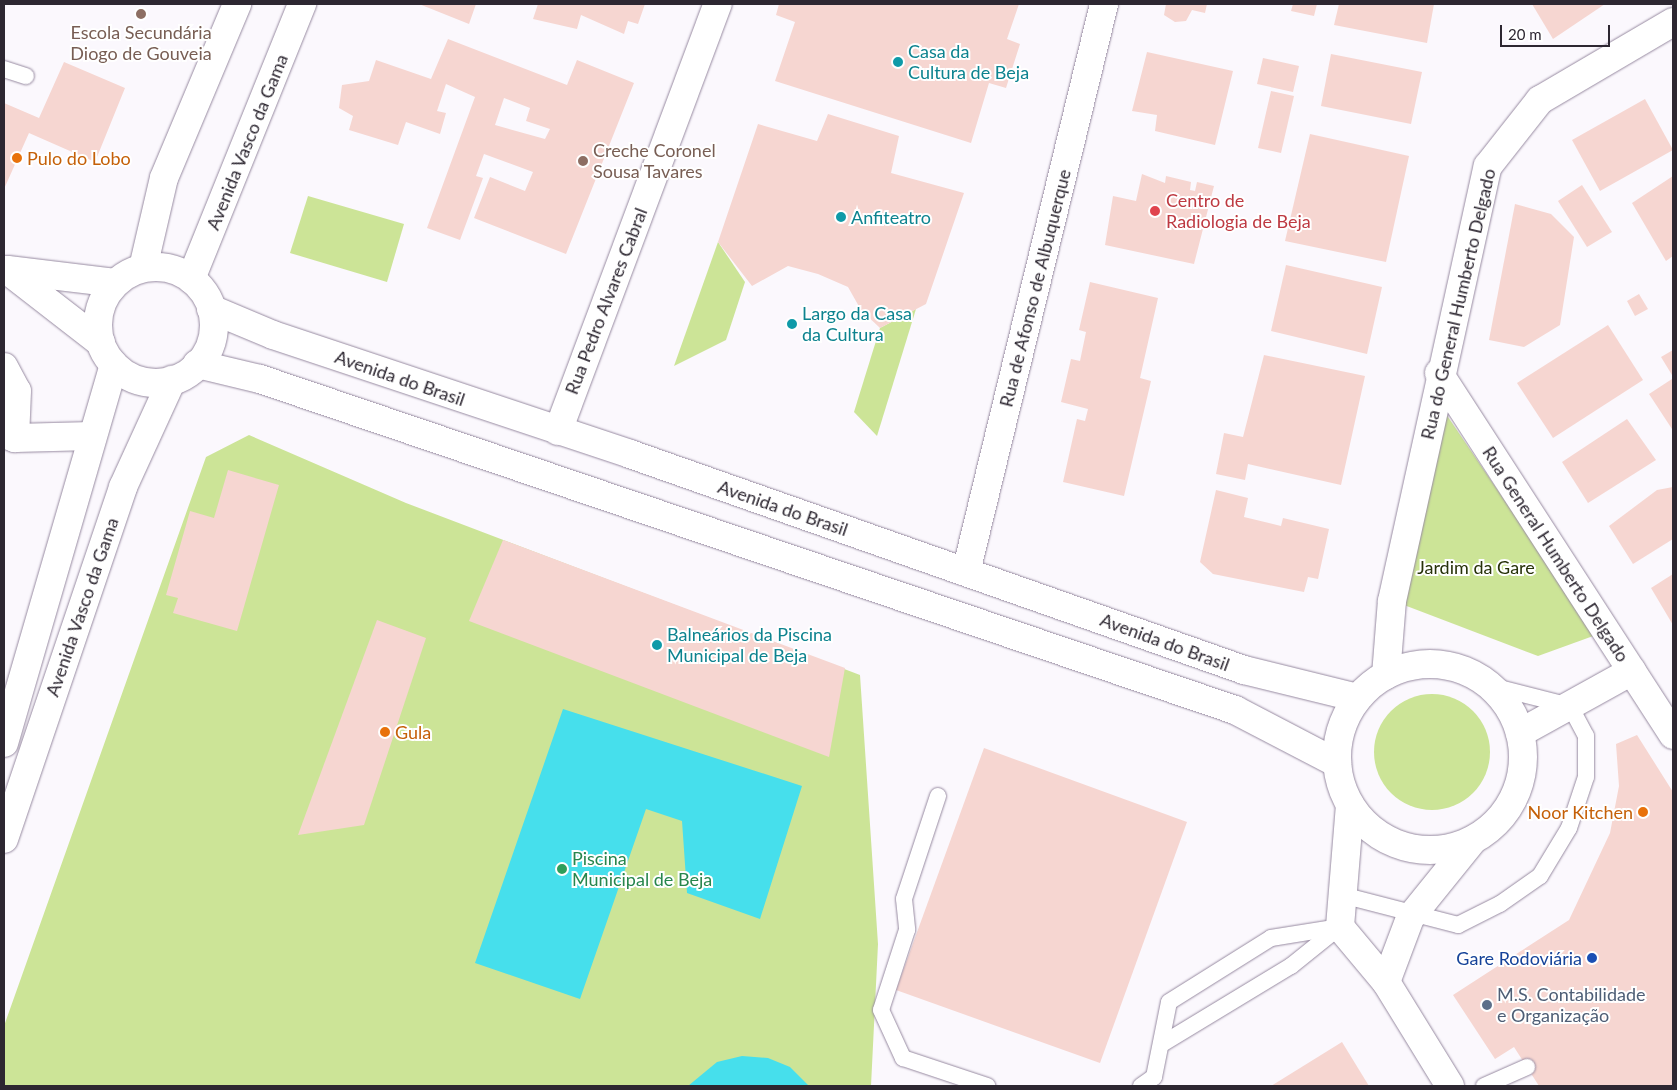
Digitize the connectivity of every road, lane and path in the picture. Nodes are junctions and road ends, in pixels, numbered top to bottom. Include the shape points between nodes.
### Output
1 (237, 4) edge
2 (302, 4) edge
3 (718, 4) edge
4 (1104, 4) edge
5 (1669, 4) edge
6 (1673, 10) edge
7 (1673, 22) edge
8 (4, 69) edge
9 (26, 76) dead end
10 (143, 268) junction
11 (5, 270) edge
12 (191, 279) junction
13 (115, 283) junction
14 (211, 309) junction
15 (107, 354) junction
16 (198, 364) junction
17 (4, 367) edge
18 (1439, 373) junction
19 (172, 380) junction
20 (558, 431) junction
21 (9, 436) edge
22 (92, 436) junction
23 (966, 572) junction
24 (1632, 671) junction
25 (1386, 675) junction
26 (1491, 686) junction
27 (1358, 698) junction
28 (1570, 706) junction
29 (1520, 733) junction
30 (1673, 735) edge
31 (4, 743) edge
32 (1337, 763) junction
33 (938, 796) dead end
34 (1350, 805) junction
35 (4, 839) edge
36 (1473, 840) junction
37 (1342, 895) junction
38 (1414, 914) junction
39 (1340, 927) junction
40 (1386, 982) junction
41 (1162, 1044) junction
42 (1527, 1067) dead end
43 (987, 1086) edge
44 (1141, 1086) edge
45 (1450, 1086) edge
46 (1484, 1086) edge

1 - 10 street via 164,178
2 - 12 street, Avenida Vasco da Gama
3 - 20 street, Rua Pedro Alvares Cabral
4 - 23 street, Rua de Afonso de Albuquerque
5 - 6 street
7 - 18 street, Rua do General Humberto Delgado via 1540,100 1488,166
8 - 9 lane
10 - 12 street via 160,267
10 - 13 street
11 - 13 street
11 - 15 street
12 - 14 street
13 - 15 street via 99,311
14 - 16 street via 212,338
14 - 20 street, Avenida do Brasil via 273,336
15 - 19 street via 141,380
15 - 22 street, Avenida Vasco da Gama
16 - 19 street
16 - 32 street via 260,379 1235,710
17 - 21 street via 17,391
18 - 24 street, Rua General Humberto Delgado
18 - 25 street, Rua do General Humberto Delgado via 1392,601
19 - 35 street, Avenida Vasco da Gama via 123,487
20 - 23 street, Avenida do Brasil
21 - 22 street
22 - 31 street, Avenida Vasco da Gama
23 - 27 street, Avenida do Brasil via 1244,670
24 - 28 street
24 - 30 street, Rua General Humberto Delgado
25 - 26 street via 1412,666 1440,665 1467,672
25 - 27 street
26 - 28 lane
26 - 29 street via 1509,708
27 - 32 street via 1345,718
28 - 29 street
28 - 38 lane via 1586,736 1586,777 1569,828 1540,876 1500,904 1458,925
29 - 36 street via 1524,758 1513,798 1493,826
32 - 34 street
33 - 43 lane via 904,899 907,930 881,1010 903,1058
34 - 36 street via 1368,826 1391,842 1418,849 1446,849
34 - 37 street
36 - 38 street
37 - 38 lane
37 - 39 street
38 - 40 street
39 - 40 street
39 - 41 lane via 1291,966
39 - 41 lane via 1271,938 1169,1002
40 - 45 street
41 - 44 lane via 1154,1077
42 - 46 lane

